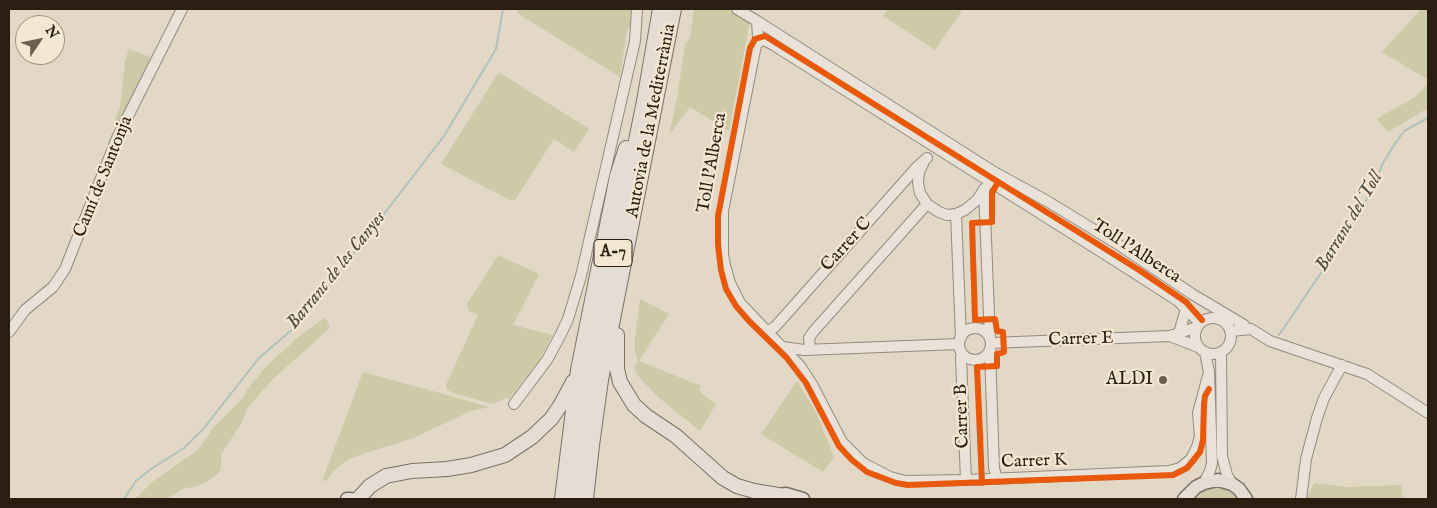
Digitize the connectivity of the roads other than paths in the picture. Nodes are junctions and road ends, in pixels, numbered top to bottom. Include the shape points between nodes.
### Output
1 (182, 9) edge
2 (637, 9) edge
3 (660, 9) edge
4 (674, 9) edge
5 (737, 9) edge
6 (757, 21) junction
7 (761, 40) junction
8 (644, 101) junction
9 (936, 147) junction
10 (927, 158) junction
11 (987, 186) junction
12 (927, 204) junction
13 (956, 214) junction
14 (617, 297) junction
15 (1186, 309) junction
16 (1198, 325) junction
17 (1246, 328) junction
18 (1232, 331) junction
19 (9, 332) edge
20 (767, 332) junction
21 (1174, 335) junction
22 (990, 344) junction
23 (961, 345) junction
24 (783, 347) junction
25 (1202, 349) junction
26 (807, 350) junction
27 (1221, 352) junction
28 (796, 362) junction
29 (1342, 365) junction
30 (578, 370) junction
31 (1209, 372) junction
32 (514, 404) dead end
33 (1428, 413) edge
34 (997, 479) junction
35 (966, 480) junction
36 (1204, 482) junction
37 (1232, 484) junction
38 (773, 497) edge
39 (1187, 497) edge
40 (1247, 498) edge
41 (358, 499) edge
42 (562, 499) edge
43 (573, 499) edge
44 (586, 499) edge
45 (803, 499) edge
46 (1301, 499) edge

1 - 19 street, Camí de Santonja via 117,138 65,270 53,288 25,310
2 - 32 street via 635,41 579,285 568,319 547,360
3 - 8 highway, Autovia de la Mediterrània / A-7
4 - 14 highway, Autovia de la Mediterrània / A-7
5 - 6 street
6 - 7 street
6 - 17 street via 994,172 1119,245
7 - 9 street
7 - 20 street, Carrer K via 756,45 723,211 723,247 730,284 748,312
8 - 30 highway via 633,119 617,176
8 - 43 highway, Autovia de la Mediterrània / A-7 via 588,379
9 - 10 street
9 - 11 street
10 - 12 street via 919,172 918,183
10 - 20 street, Carrer C
11 - 13 street via 970,207
11 - 15 street via 1130,270
11 - 22 street, Carrer B
12 - 13 street via 947,215
12 - 26 street, Carrer C via 813,332
13 - 23 street, Carrer B
14 - 38 highway via 620,316 616,337 617,369 620,382 634,405 676,436 723,478 737,486
14 - 44 highway, Autovia de la Mediterrània / A-7 via 601,380
15 - 16 street
15 - 21 street
16 - 18 street via 1216,317 1229,325
16 - 21 street
16 - 25 street via 1195,338
17 - 18 street
17 - 29 street via 1270,341
18 - 27 street via 1229,346
20 - 24 street, Carrer K
21 - 22 street, Carrer E
21 - 25 street
22 - 23 street via 983,358 974,360 965,357
22 - 23 street via 985,332 976,328 967,331
22 - 34 street, Carrer B
23 - 26 street
23 - 35 street, Carrer B
24 - 26 street
24 - 28 street, Carrer K
25 - 27 street via 1215,354
25 - 31 street
26 - 28 street via 798,356
27 - 37 street via 1222,456
28 - 35 street, Carrer K via 813,386 842,442 863,464 884,475 906,481
29 - 33 street via 1380,381
29 - 46 street via 1317,418 1306,459
30 - 41 highway via 560,406 539,431 505,455 471,465 386,476
30 - 42 highway
31 - 34 street, Carrer K via 1198,413 1200,436 1197,447 1191,459 1180,468 1169,472
31 - 36 street via 1212,463
34 - 35 street, Carrer K
36 - 37 main road via 1218,480
36 - 39 main road
37 - 40 main road
38 - 45 main road via 795,495

